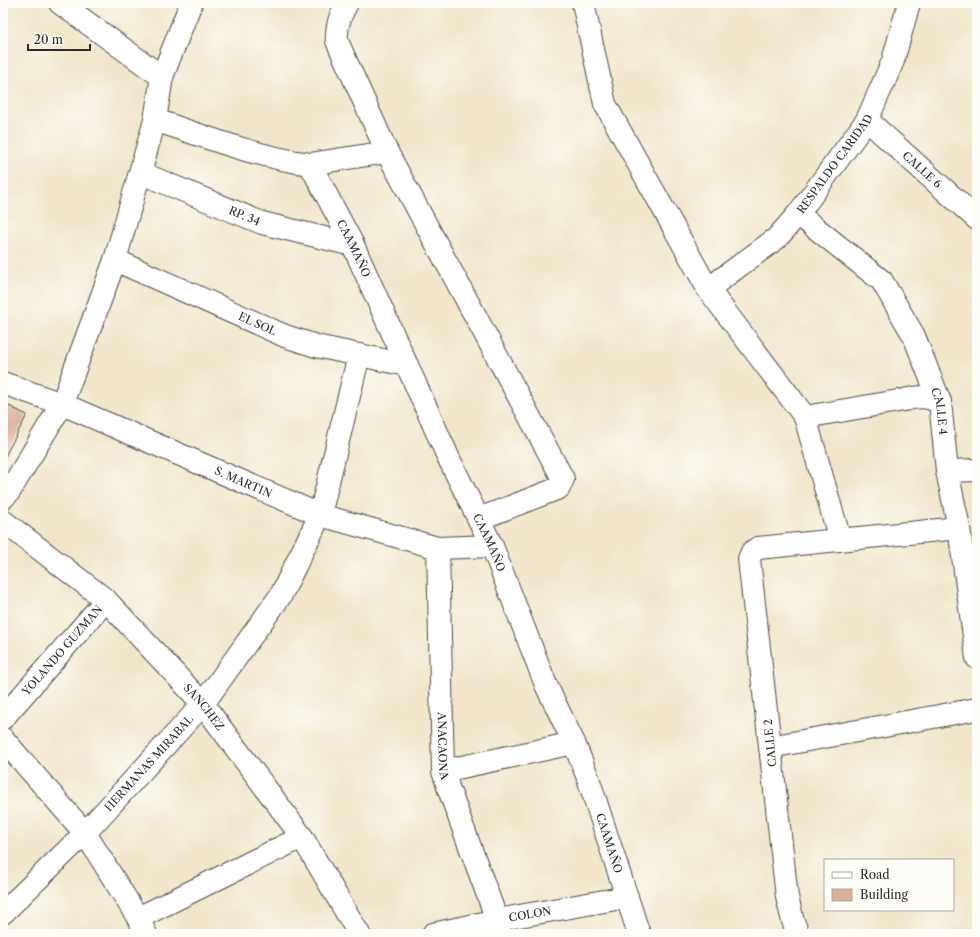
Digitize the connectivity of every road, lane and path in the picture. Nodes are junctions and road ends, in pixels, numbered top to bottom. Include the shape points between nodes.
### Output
1 (60, 3) edge
2 (191, 3) edge
3 (348, 3) edge
4 (584, 3) edge
5 (909, 3) edge
6 (162, 77) junction
7 (155, 120) junction
8 (867, 120) junction
9 (387, 152) junction
10 (310, 164) junction
11 (141, 173) junction
12 (798, 214) junction
13 (977, 217) edge
14 (353, 245) junction
15 (115, 260) junction
16 (708, 289) junction
17 (359, 355) junction
18 (407, 364) junction
19 (3, 383) edge
20 (940, 402) junction
21 (62, 404) junction
22 (805, 417) junction
23 (977, 470) edge
24 (947, 471) junction
25 (3, 498) edge
26 (320, 514) junction
27 (479, 519) junction
28 (3, 521) edge
29 (959, 528) junction
30 (840, 540) junction
31 (492, 546) junction
32 (438, 548) junction
33 (106, 600) junction
34 (977, 658) edge
35 (203, 704) junction
36 (977, 709) edge
37 (3, 718) edge
38 (3, 739) edge
39 (574, 743) junction
40 (770, 747) junction
41 (443, 771) junction
42 (84, 833) junction
43 (302, 837) junction
44 (627, 897) junction
45 (3, 913) edge
46 (142, 926) edge
47 (498, 927) edge
48 (359, 934) edge
49 (433, 934) edge
50 (639, 934) edge
51 (798, 934) edge

1 - 6 street
2 - 6 street
3 - 9 street via 340,16 336,41
4 - 16 street via 605,104
5 - 8 street, RESPALDO CARIDAD via 893,61
6 - 7 street
7 - 10 street via 267,155
7 - 11 street
8 - 12 street, RESPALDO CARIDAD
8 - 13 street, CALLE 6
9 - 10 street
9 - 27 street via 563,479 559,488
10 - 14 street, CAAMAÑO
11 - 14 street, RP. 34 via 262,223
11 - 15 street
12 - 16 street, RESPALDO CARIDAD via 777,238
12 - 20 street, CALLE 4 via 882,281 914,336
14 - 18 street, CAAMAÑO
15 - 17 street, EL SOL via 285,336
15 - 21 street
16 - 22 street
17 - 18 street, EL SOL
17 - 26 street, HERMANAS MIRABAL
18 - 27 street, CAAMAÑO
19 - 21 street, S. MARTIN
20 - 22 street via 918,396
20 - 24 street, CALLE 4
21 - 25 street
21 - 26 street, S. MARTIN
22 - 30 street
23 - 24 street
24 - 29 street, CALLE 4
26 - 32 street, S. MARTIN
26 - 35 street, HERMANAS MIRABAL via 281,596
27 - 31 street, CAAMAÑO
28 - 33 street, SANCHEZ
29 - 30 street
29 - 34 street, CALLE 4
30 - 40 street, CALLE 2 via 758,548 752,552 749,559
31 - 32 street, S. MARTIN
31 - 39 street, CAAMAÑO via 546,685
32 - 41 street, ANACAONA
33 - 35 street, SANCHEZ
33 - 37 street, YOLANDO GUZMAN
35 - 42 street, HERMANAS MIRABAL
35 - 43 street, SANCHEZ
36 - 40 street
38 - 42 street
39 - 41 street
39 - 44 street, CAAMAÑO
40 - 51 street, CALLE 2 via 787,897
41 - 47 street, ANACAONA
42 - 45 street, HERMANAS MIRABAL
42 - 46 street
43 - 46 street
43 - 48 street, SANCHEZ
44 - 47 street, COLON
44 - 50 street, CAAMAÑO
47 - 49 street, COLON

